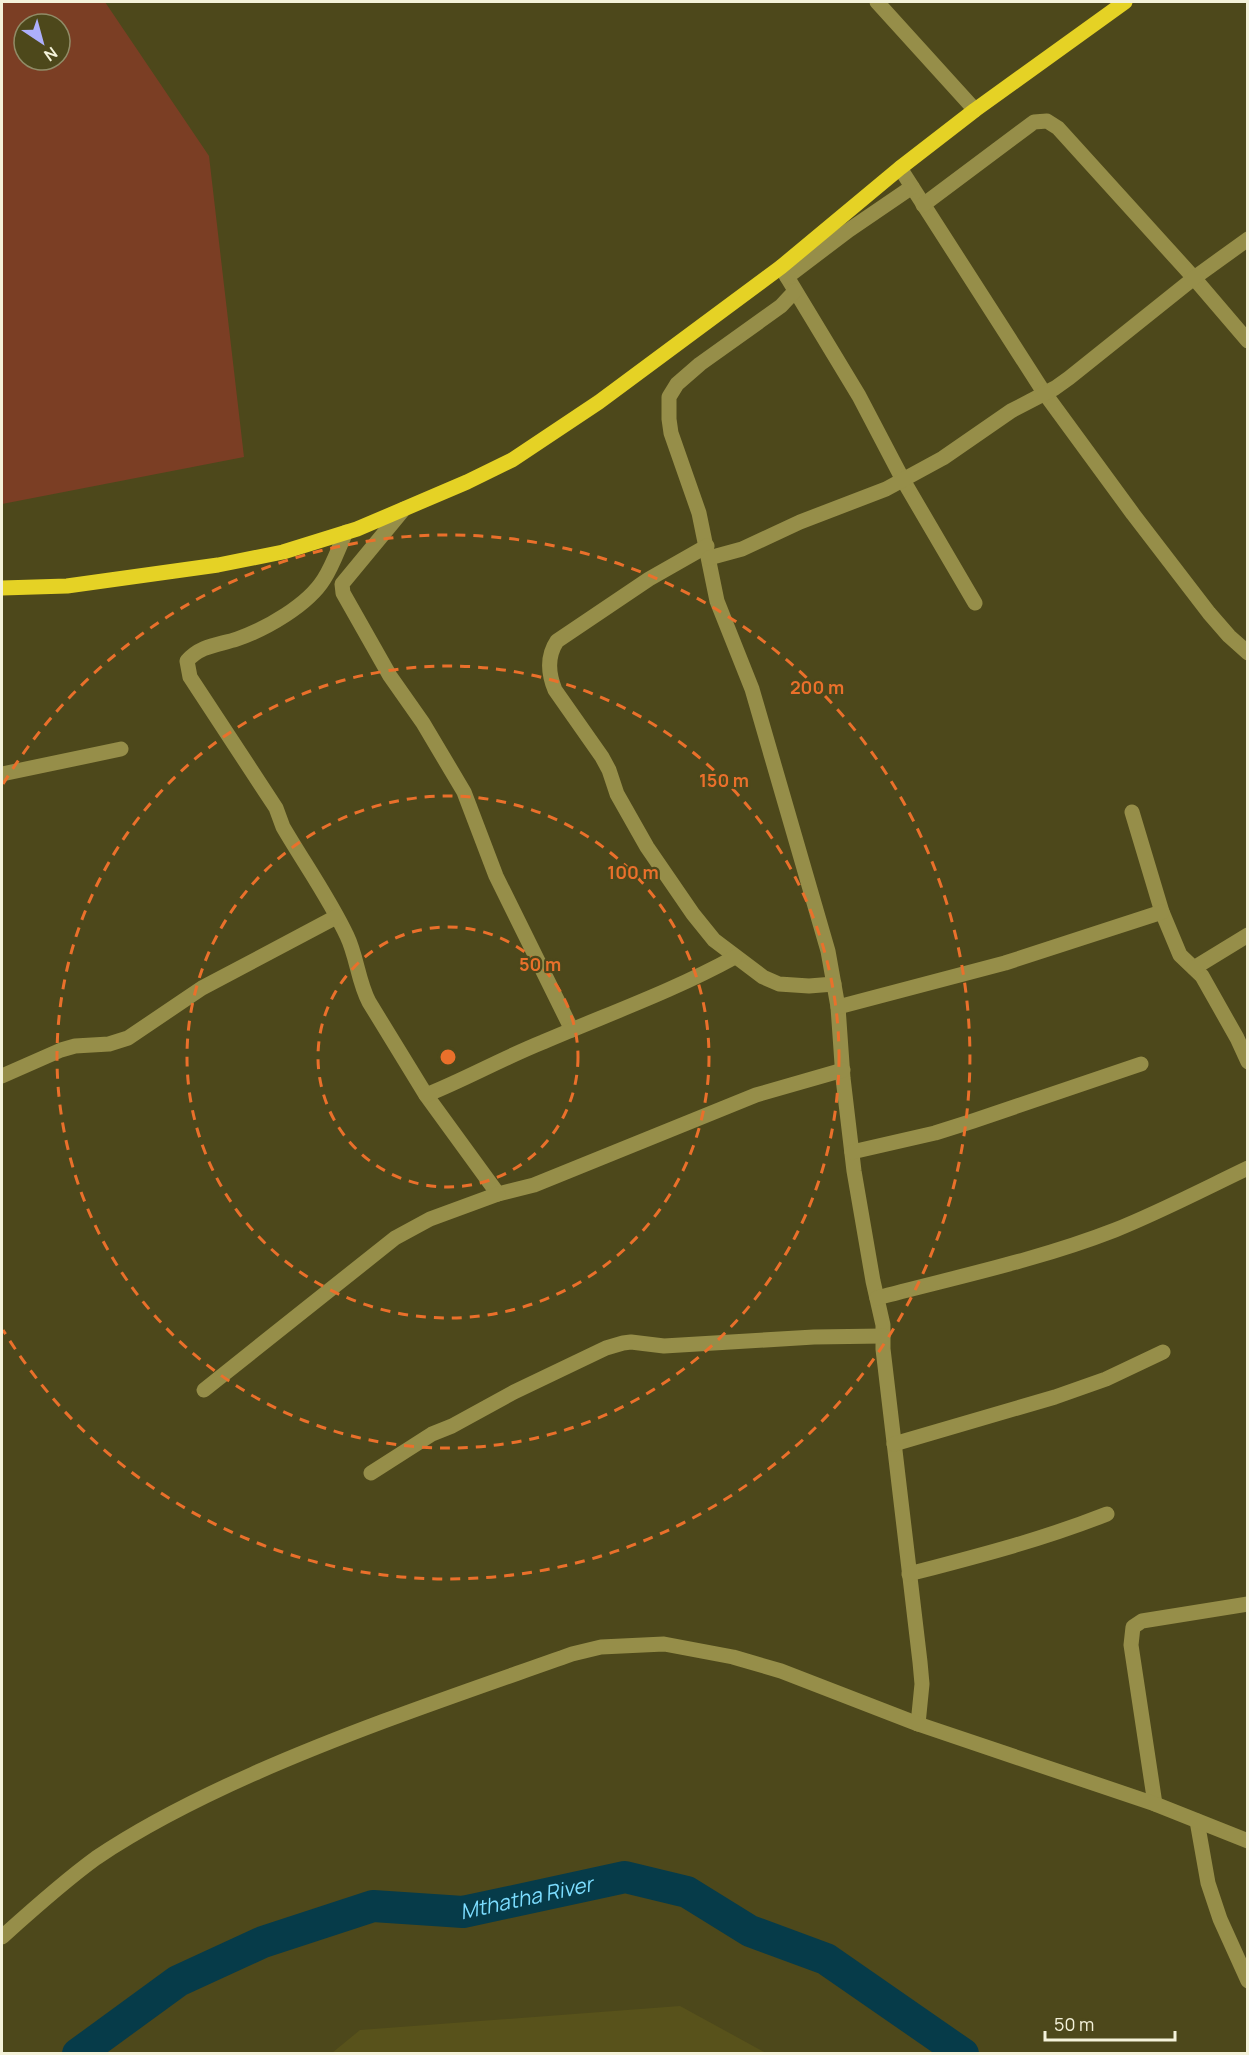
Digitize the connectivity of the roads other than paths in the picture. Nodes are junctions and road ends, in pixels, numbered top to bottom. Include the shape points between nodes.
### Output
1 (877, 2) edge
2 (1125, 2) edge
3 (975, 110) junction
4 (900, 168) junction
5 (912, 187) junction
6 (923, 205) junction
7 (1248, 239) edge
8 (784, 272) junction
9 (1194, 279) junction
10 (795, 291) junction
11 (1248, 341) edge
12 (1045, 393) junction
13 (903, 480) junction
14 (404, 509) junction
15 (346, 532) junction
16 (708, 552) junction
17 (2, 588) edge
18 (975, 603) dead end
19 (1248, 653) edge
20 (121, 749) dead end
21 (2, 774) edge
22 (1132, 812) dead end
23 (1162, 912) junction
24 (336, 917) junction
25 (1248, 935) edge
26 (735, 957) junction
27 (1194, 968) junction
28 (834, 984) junction
29 (838, 1007) junction
30 (572, 1030) junction
31 (1248, 1062) edge
32 (1141, 1064) dead end
33 (843, 1070) junction
34 (2, 1076) edge
35 (426, 1095) junction
36 (852, 1152) junction
37 (1248, 1168) edge
38 (498, 1194) junction
39 (877, 1298) junction
40 (883, 1336) junction
41 (1163, 1352) dead end
42 (204, 1390) dead end
43 (894, 1444) junction
44 (371, 1473) dead end
45 (1107, 1514) dead end
46 (909, 1574) junction
47 (1248, 1604) edge
48 (918, 1724) junction
49 (1155, 1804) junction
50 (1197, 1821) junction
51 (1248, 1841) edge
52 (2, 1936) edge
53 (1248, 1982) edge

1 - 3 street
2 - 3 main road
3 - 4 main road
4 - 5 street
4 - 8 main road
5 - 6 street
5 - 8 street
6 - 9 street via 1034,122 1047,122 1058,128
6 - 12 street
7 - 9 street
8 - 10 street
8 - 14 main road via 512,460
9 - 11 street
9 - 12 street
10 - 13 street
10 - 16 street via 781,306 686,376 669,397 671,433
12 - 13 street
12 - 19 street via 1209,613
13 - 16 street via 742,549
13 - 18 street
14 - 15 main road
14 - 30 street via 342,584 343,593 464,792 496,876
15 - 17 main road via 283,552 218,565 67,586
15 - 24 street via 325,578 313,594 268,625 195,652 187,661 190,677 276,808 283,827
16 - 26 street via 649,579 557,641 549,669 555,690 602,757 617,794 647,847 702,926
16 - 28 street via 717,601 752,689 828,951
20 - 21 street
22 - 23 street
23 - 27 street via 1180,955
23 - 29 street via 1005,963
24 - 34 street via 202,988 128,1038 61,1050
24 - 35 street via 351,945 361,987
25 - 27 street
26 - 28 street via 779,984
26 - 30 street via 661,994
27 - 31 street
28 - 29 street
29 - 33 street
30 - 35 street
32 - 36 street via 935,1133
33 - 36 street
33 - 38 street via 756,1095 534,1185
35 - 38 street
36 - 39 street
37 - 39 street via 1087,1240
38 - 42 street via 424,1222 395,1238
39 - 40 street
40 - 43 street
40 - 44 street via 664,1346 623,1343 432,1434
41 - 43 street via 1055,1397
43 - 46 street
45 - 46 street via 1010,1548
46 - 48 street via 921,1673
47 - 49 street via 1142,1621 1133,1627 1131,1645
48 - 49 street
48 - 52 street via 782,1671 705,1650 664,1644 592,1649 368,1726 207,1795 96,1858
49 - 50 street
50 - 51 street
50 - 53 street via 1208,1883

